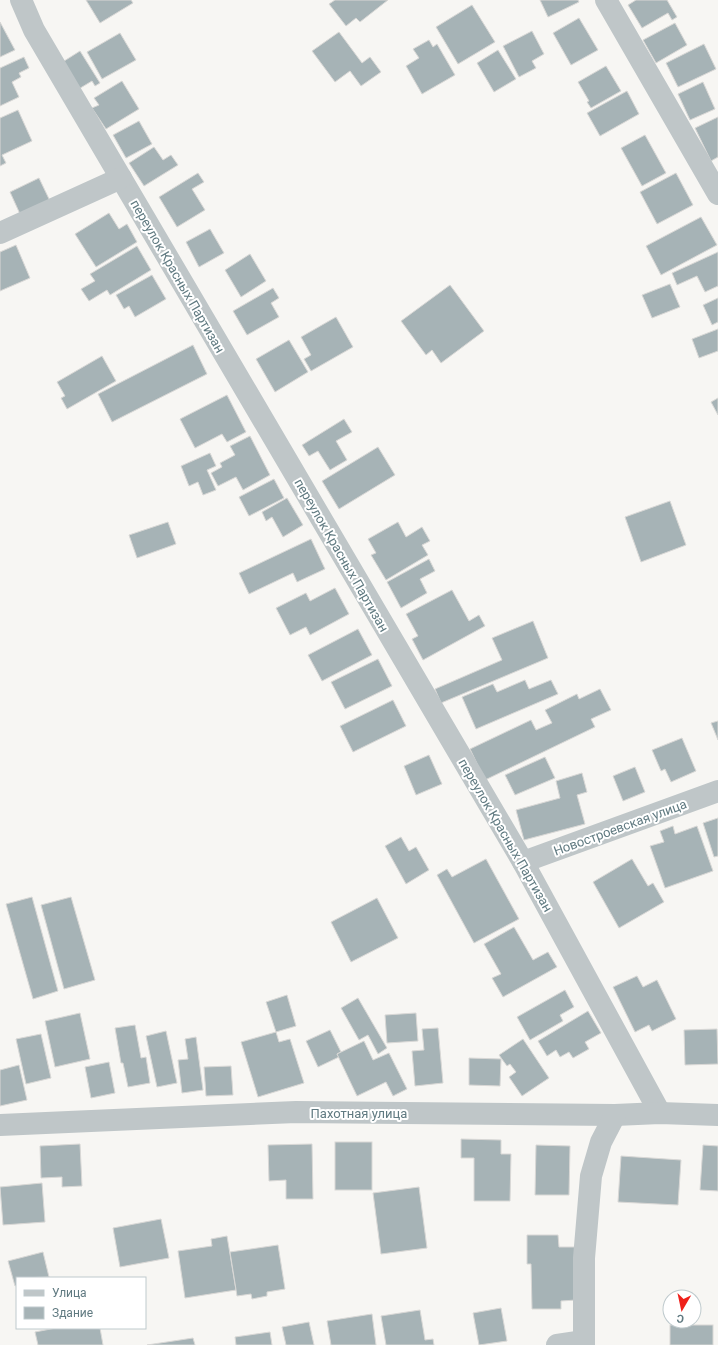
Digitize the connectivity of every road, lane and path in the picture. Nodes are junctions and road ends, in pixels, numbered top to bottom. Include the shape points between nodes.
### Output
1 (21, 0) edge
2 (606, 0) edge
3 (121, 178) junction
4 (718, 194) edge
5 (0, 232) edge
6 (718, 791) edge
7 (523, 862) junction
8 (660, 1113) junction
9 (615, 1115) junction
10 (718, 1115) edge
11 (0, 1125) edge
12 (584, 1343) edge
13 (557, 1345) edge

1 - 3 street, переулок Красных Партизан via 34,30
2 - 4 street
3 - 5 street
3 - 7 street, переулок Красных Партизан
6 - 7 street, Новостроевская улица
7 - 8 street, переулок Красных Партизан
8 - 9 street, Пахотная улица
8 - 10 street, Пахотная улица
9 - 11 street, Пахотная улица via 296,1112
9 - 12 street via 601,1142 591,1176 584,1258
12 - 13 street

